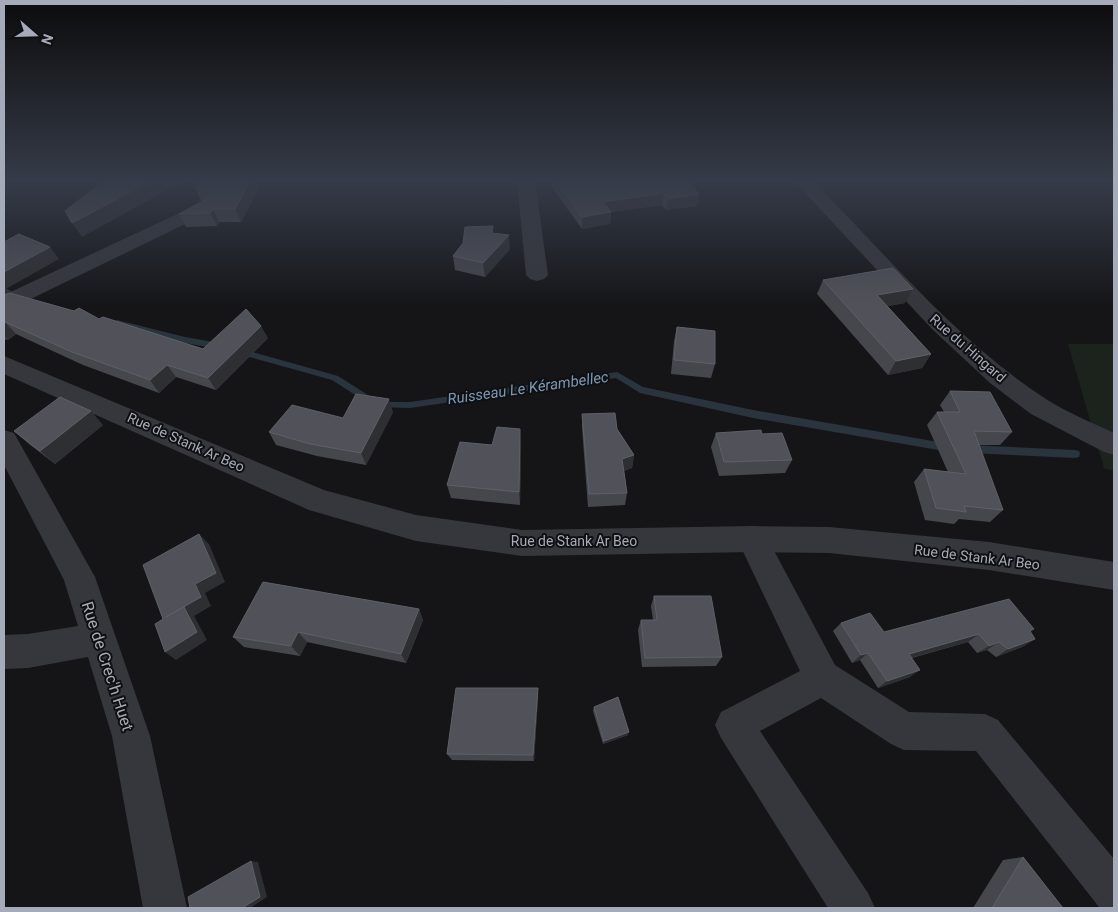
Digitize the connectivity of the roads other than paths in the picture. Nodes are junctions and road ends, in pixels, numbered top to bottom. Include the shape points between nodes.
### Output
1 (173, 223) edge
2 (531, 223) edge
3 (843, 223) edge
4 (537, 275) dead end
5 (4, 303) edge
6 (4, 364) edge
7 (4, 440) edge
8 (1114, 445) edge
9 (752, 539) junction
10 (1114, 576) edge
11 (98, 639) junction
12 (4, 652) edge
13 (822, 678) junction
14 (1114, 892) edge
15 (164, 908) edge
16 (853, 908) edge

1 - 5 street
2 - 4 street
3 - 8 street, Rue du Hingard via 948,333 1031,401
6 - 9 street, Rue de Stank Ar Beo via 319,501 416,528 522,543
7 - 11 street, Rue de Crec'h Huet via 79,577
9 - 10 street, Rue de Stank Ar Beo via 830,540 951,552
9 - 13 street
11 - 12 street
11 - 15 street, Rue de Crec'h Huet via 131,736
13 - 14 street via 904,731 985,733
13 - 16 street via 734,725

